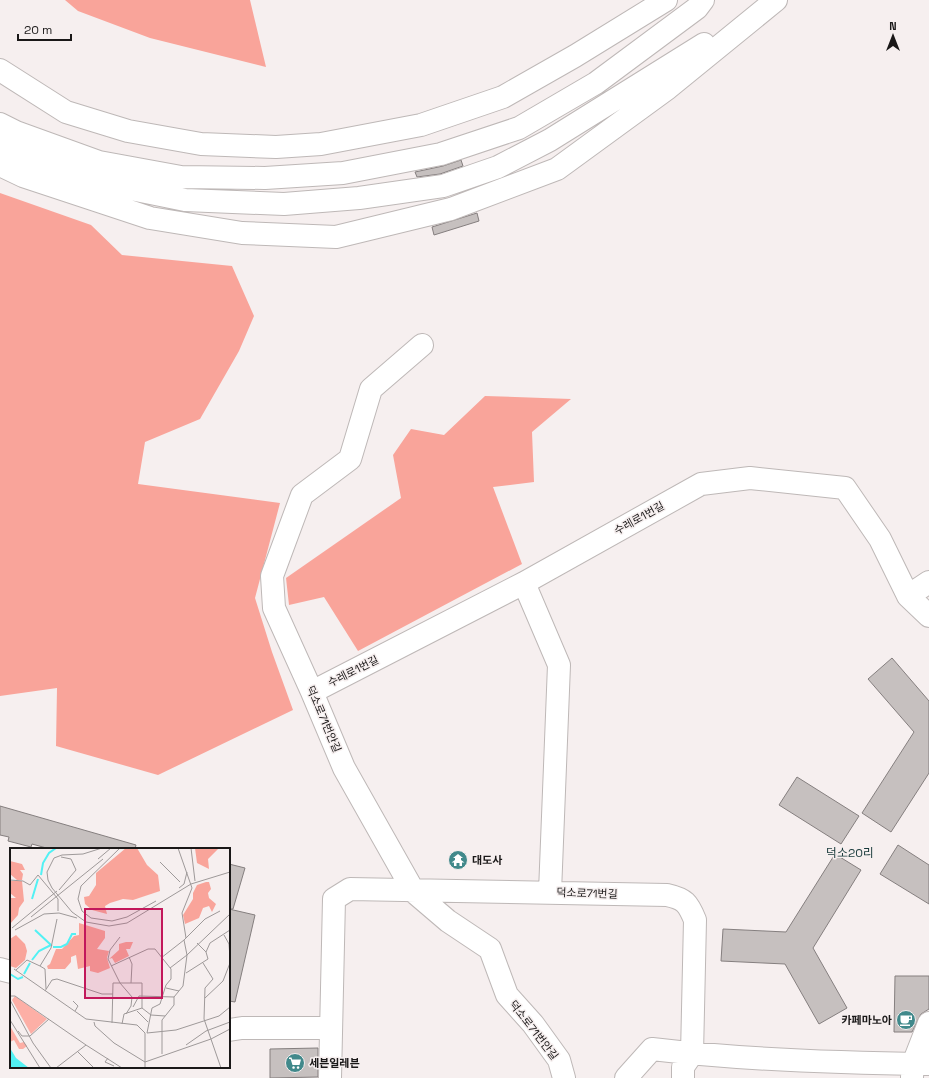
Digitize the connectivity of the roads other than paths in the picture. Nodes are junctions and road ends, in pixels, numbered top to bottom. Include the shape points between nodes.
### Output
1 (666, 0) edge
2 (703, 0) edge
3 (775, 0) edge
4 (0, 70) edge
5 (0, 124) edge
6 (0, 147) edge
7 (0, 164) edge
8 (422, 345) dead end
9 (929, 582) edge
10 (524, 583) junction
11 (908, 596) junction
12 (929, 616) edge
13 (312, 692) junction
14 (414, 892) junction
15 (550, 892) junction
16 (0, 969) edge
17 (10, 972) edge
18 (929, 1023) edge
19 (331, 1028) junction
20 (230, 1030) edge
21 (692, 1054) junction
22 (918, 1069) edge
23 (330, 1078) edge
24 (564, 1078) edge
25 (626, 1078) edge
26 (684, 1078) edge

1 - 4 main road via 576,56 503,96 421,125 321,144 276,147 201,144 128,131 66,112
2 - 5 main road via 697,8 596,83 519,128 441,154 343,173 265,178 181,177 99,162
3 - 6 main road via 550,140 498,168 443,186 360,198 284,204 185,200 82,179
3 - 7 main road via 668,88 557,169 451,209 336,237 242,233 150,218 23,176
8 - 13 main road, 덕소로71번안길 via 371,389 350,459 302,495 272,576 274,608
9 - 11 main road
10 - 11 main road, 수레로1번길 via 701,484 750,478 845,488 880,539
10 - 13 main road, 수레로1번길
10 - 15 main road, 덕소로71번길 via 559,665
11 - 12 main road, 수레로1번길
13 - 14 main road, 덕소로71번안길 via 344,768
14 - 15 main road
14 - 19 main road via 350,889 334,898
14 - 24 main road, 덕소로71번안길 via 448,921 490,949 507,995 533,1024 559,1060
15 - 21 main road, 덕소로71번길 via 667,895 680,898 688,904 695,920
16 - 17 main road
18 - 22 main road
19 - 20 main road
19 - 23 main road
21 - 22 main road
21 - 25 main road via 652,1049
21 - 26 main road, 덕소로71번길 via 684,1067

